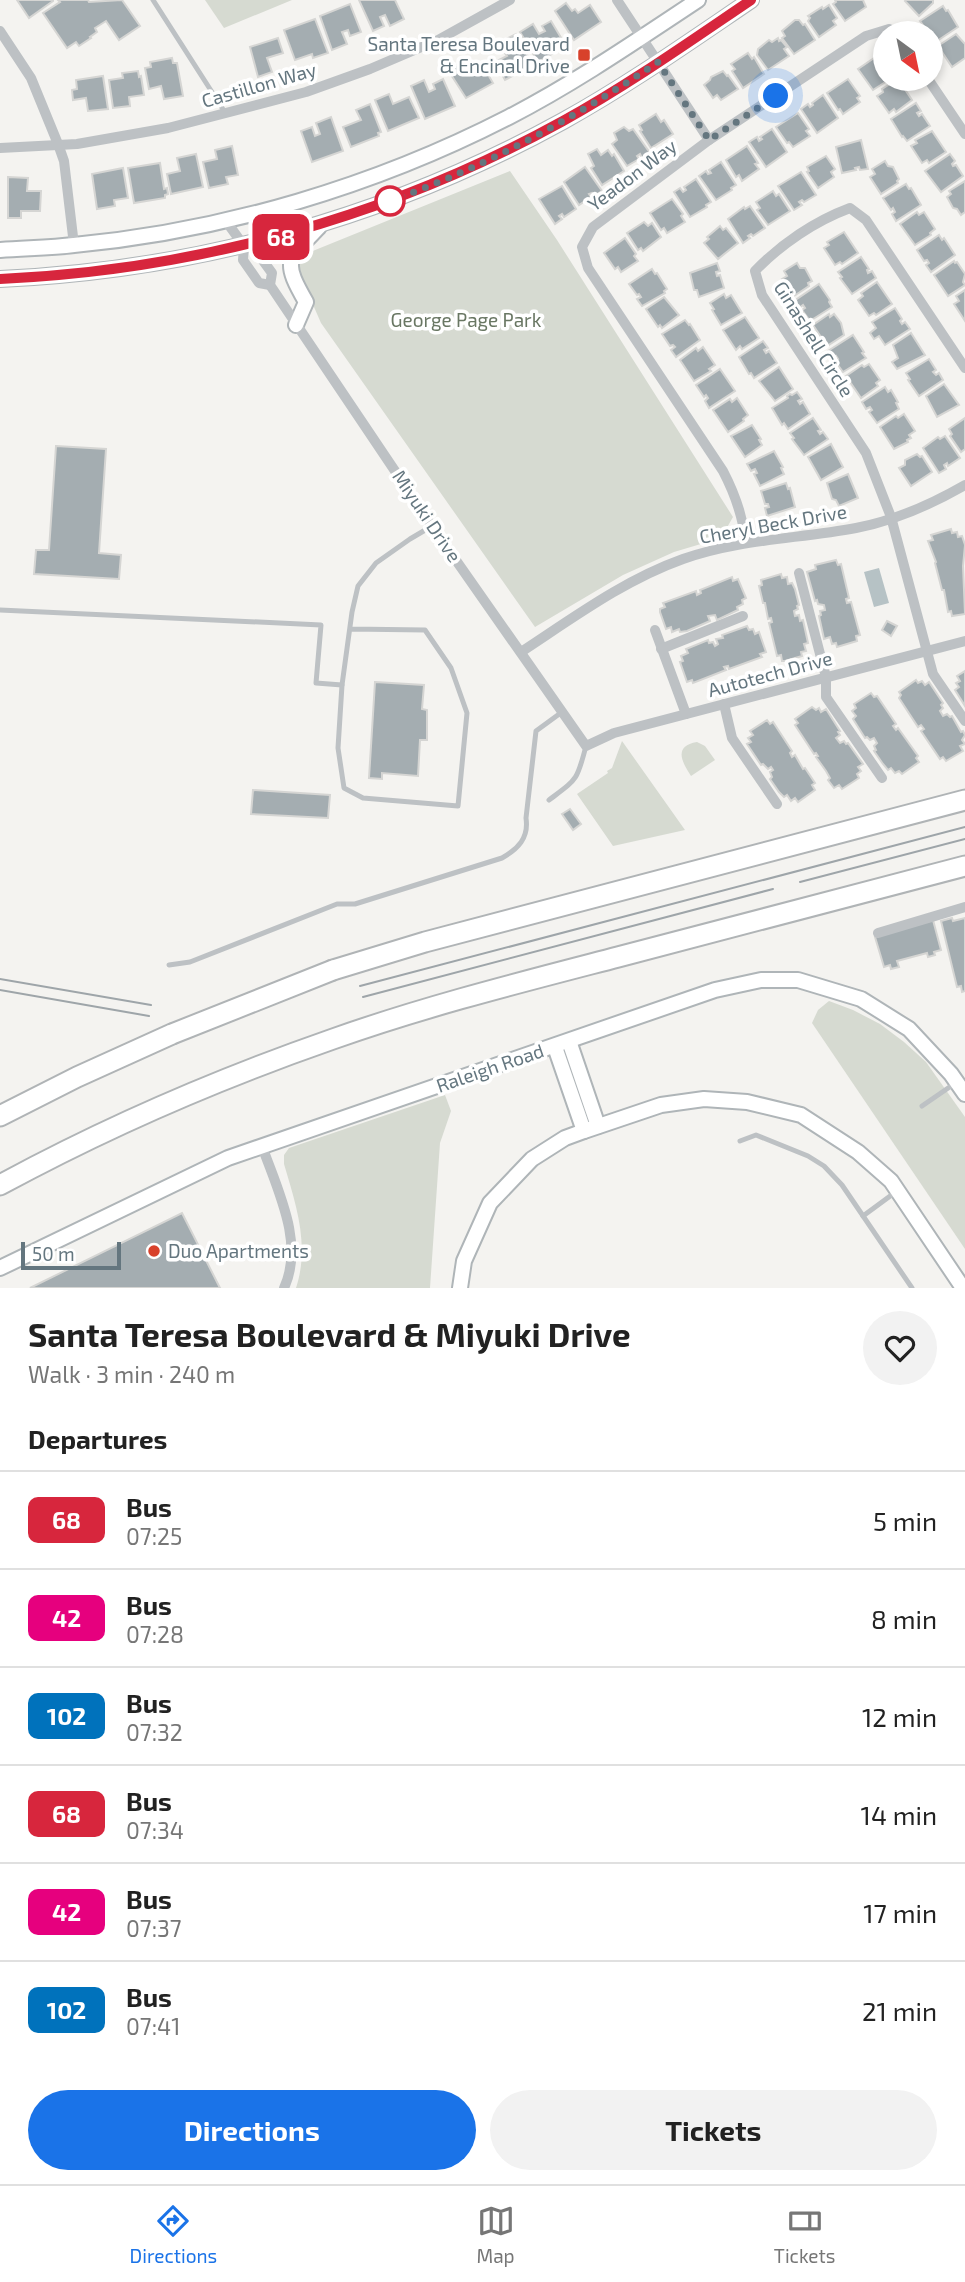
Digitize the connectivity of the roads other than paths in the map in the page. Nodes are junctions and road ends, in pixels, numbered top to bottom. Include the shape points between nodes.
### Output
1 (153, 0) edge
2 (510, 0) edge
3 (617, 0) edge
4 (698, 0) edge
5 (751, 0) edge
6 (0, 31) edge
7 (873, 34) edge
8 (641, 37) junction
9 (658, 62) junction
10 (936, 91) edge
11 (226, 114) junction
12 (965, 134) edge
13 (709, 140) junction
14 (58, 144) junction
15 (0, 148) edge
16 (226, 221) junction
17 (322, 225) junction
18 (74, 246) junction
19 (244, 246) junction
20 (0, 250) edge
21 (0, 279) edge
22 (270, 285) junction
23 (296, 325) junction
24 (965, 368) edge
25 (965, 485) edge
26 (891, 517) junction
27 (432, 526) junction
28 (746, 543) junction
29 (799, 573) dead end
30 (0, 610) edge
31 (743, 617) dead end
32 (350, 629) junction
33 (655, 630) dead end
34 (965, 641) edge
35 (661, 649) junction
36 (926, 651) junction
37 (521, 652) junction
38 (826, 677) junction
39 (342, 685) junction
40 (724, 704) junction
41 (562, 712) junction
42 (686, 714) junction
43 (965, 721) edge
44 (586, 746) junction
45 (883, 778) dead end
46 (549, 800) dead end
47 (965, 800) edge
48 (778, 804) dead end
49 (965, 866) edge
50 (965, 907) edge
51 (878, 933) dead end
52 (169, 965) dead end
53 (569, 1041) junction
54 (555, 1046) junction
55 (961, 1088) edge
56 (922, 1106) dead end
57 (0, 1116) edge
58 (591, 1128) junction
59 (740, 1141) dead end
60 (262, 1146) junction
61 (0, 1185) edge
62 (898, 1191) junction
63 (863, 1216) junction
64 (0, 1268) edge
65 (284, 1288) edge
66 (460, 1288) edge
67 (912, 1288) edge
68 (963, 1288) edge

1 - 11 lane
2 - 11 street, Castillon Way via 438,40 370,69
3 - 8 street
4 - 8 street
5 - 9 street
6 - 14 street via 31,78
7 - 13 street, Yeadon Way
8 - 9 street
8 - 16 street via 547,96 444,148 322,194
9 - 13 street
9 - 17 street via 500,154
10 - 12 street
11 - 14 street, Castillon Way via 168,128
13 - 28 street, Yeadon Way via 593,227 582,247 588,268 723,471 736,496
14 - 15 street, Castillon Way
14 - 18 street
16 - 18 street
16 - 19 street, Miyuki Drive
17 - 19 street
17 - 23 street via 291,261 291,273 306,302
18 - 20 street
19 - 21 street via 119,269
19 - 22 street, Miyuki Drive via 257,251 272,273
19 - 22 street, Miyuki Drive via 243,260 260,283
22 - 23 street, Miyuki Drive
23 - 27 street, Miyuki Drive
24 - 26 street, Ginashell Circle via 866,220 850,208 829,215 771,254 755,271 762,295 866,453
25 - 26 street, Cheryl Beck Drive
26 - 28 street, Cheryl Beck Drive via 858,527
26 - 36 street
27 - 32 lane via 376,564 358,586
27 - 37 street, Miyuki Drive
28 - 37 street, Cheryl Beck Drive via 683,559 629,582
29 - 38 street
30 - 39 lane via 321,625 316,684
31 - 35 street
32 - 39 lane
32 - 39 lane via 425,629 451,668 467,713 458,806 363,798 344,788 338,748
33 - 35 street
34 - 36 street, Autotech Drive
35 - 42 street
36 - 38 street, Autotech Drive
36 - 43 street via 933,674
37 - 41 street, Miyuki Drive
38 - 40 street, Autotech Drive
38 - 45 street via 826,697
40 - 42 street, Autotech Drive
40 - 48 street via 732,738
41 - 44 street, Miyuki Drive
41 - 52 lane via 536,731 528,828 516,850 355,904 329,906 190,962
42 - 44 street, Autotech Drive via 614,733
44 - 46 lane via 579,775
47 - 57 highway, bridge via 334,970 172,1034
49 - 61 highway via 428,1008 336,1038 166,1103 71,1146
50 - 51 street
53 - 54 street, Raleigh Road
53 - 55 street, Raleigh Road via 715,990 798,979 860,999 909,1029
53 - 58 street
54 - 58 street
54 - 60 street, Raleigh Road
55 - 56 lane
58 - 62 street via 661,1105 747,1102 801,1115 858,1152
58 - 66 street via 531,1159 490,1203 464,1261
59 - 63 lane via 756,1135 808,1156 842,1185
60 - 64 street, Raleigh Road
60 - 65 street via 285,1209 291,1249
62 - 63 lane
62 - 68 street
63 - 67 lane

